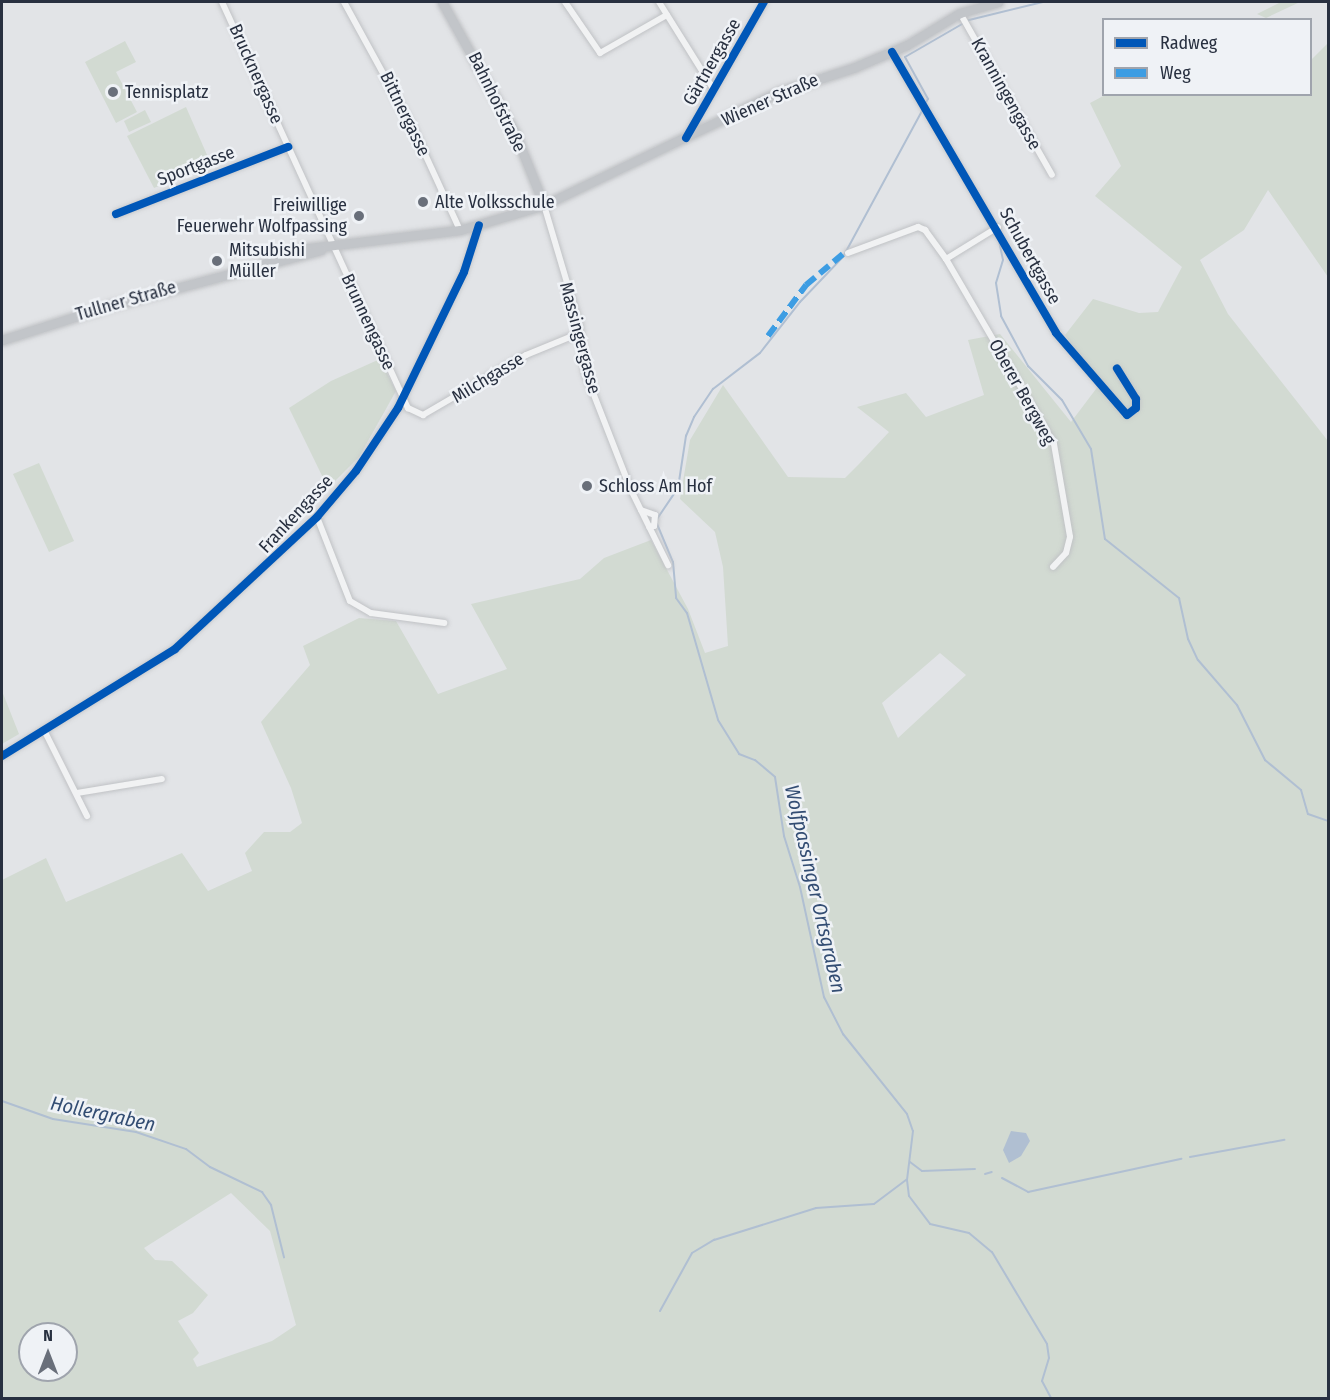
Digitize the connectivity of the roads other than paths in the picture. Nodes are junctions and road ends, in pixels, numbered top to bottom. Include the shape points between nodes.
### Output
1 (222, 2) edge
2 (344, 2) edge
3 (442, 2) edge
4 (565, 2) edge
5 (659, 2) edge
6 (764, 2) edge
7 (998, 2) edge
8 (667, 15) junction
9 (963, 19) junction
10 (892, 52) junction
11 (714, 90) junction
12 (686, 138) junction
13 (288, 147) junction
14 (1052, 175) dead end
15 (544, 206) junction
16 (116, 214) dead end
17 (479, 225) junction
18 (995, 229) junction
19 (460, 230) junction
20 (332, 246) junction
21 (848, 254) dead end
22 (946, 259) junction
23 (580, 333) junction
24 (2, 340) edge
25 (1117, 368) dead end
26 (404, 398) junction
27 (317, 517) junction
28 (668, 565) dead end
29 (1053, 567) dead end
30 (444, 623) dead end
31 (45, 732) junction
32 (2, 756) edge
33 (162, 779) dead end
34 (77, 793) junction
35 (87, 816) dead end

1 - 13 street, Brucknergasse via 268,94
2 - 19 street, Bittnergasse via 408,118
3 - 15 main road, Bahnhofstraße via 515,133
4 - 8 street via 600,53
5 - 8 street
6 - 11 street, Gärtnergasse
7 - 9 main road, Wiener Straße
8 - 11 street
9 - 10 main road, Wiener Straße
9 - 14 street, Kranningengasse
10 - 12 main road, Wiener Straße via 779,92
10 - 18 street, Schubertgasse
11 - 12 street, Gärtnergasse
12 - 15 main road, Wiener Straße
13 - 16 street, Sportgasse
13 - 20 street, Brucknergasse
15 - 17 main road, Tullner Straße
15 - 23 street, Massingergasse
17 - 19 main road, Tullner Straße
17 - 26 street, Frankengasse via 465,272
18 - 22 street
18 - 25 street, Schubertgasse via 1056,333 1127,415 1136,408 1136,399
19 - 20 main road, Tullner Straße
20 - 24 main road, Tullner Straße via 300,258 109,306
20 - 26 street, Brunnengasse
21 - 22 street, Oberer Bergweg via 918,227 925,230
22 - 29 street, Oberer Bergweg via 1054,444 1070,537 1066,553
23 - 26 street, Milchgasse via 526,355 423,415 408,408
23 - 28 street, Massingergasse via 585,372 641,510
26 - 27 street, Frankengasse via 356,471
27 - 30 street via 351,601 371,613
27 - 31 street, Frankengasse via 175,649
31 - 32 street, Frankengasse
31 - 34 street
33 - 34 street
34 - 35 street

